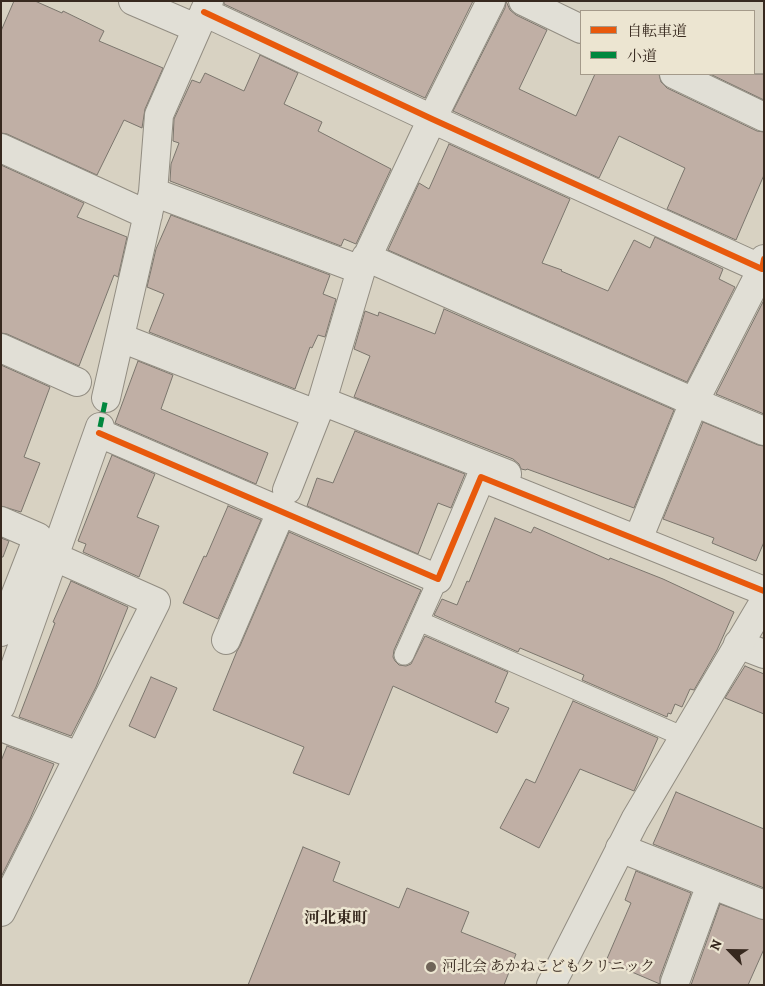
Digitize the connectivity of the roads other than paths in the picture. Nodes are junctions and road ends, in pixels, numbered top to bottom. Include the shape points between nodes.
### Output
1 (133, 1) edge
2 (490, 1) edge
3 (523, 1) edge
4 (203, 14) edge
5 (580, 29) edge
6 (676, 75) edge
7 (764, 117) edge
8 (432, 119) junction
9 (1, 148) edge
10 (150, 203) junction
11 (363, 263) junction
12 (763, 264) edge
13 (121, 338) junction
14 (1, 348) edge
15 (77, 382) dead end
16 (106, 398) dead end
17 (694, 402) junction
18 (319, 408) junction
19 (764, 431) edge
20 (284, 501) junction
21 (1, 521) edge
22 (643, 527) junction
23 (54, 557) junction
24 (741, 566) dead end
25 (438, 580) junction
26 (764, 591) edge
27 (764, 602) edge
28 (419, 621) junction
29 (1, 632) edge
30 (226, 640) dead end
31 (738, 644) junction
32 (764, 654) edge
33 (404, 655) dead end
34 (1, 706) edge
35 (1, 727) edge
36 (684, 737) junction
37 (79, 756) junction
38 (620, 848) junction
39 (8, 883) edge
40 (711, 884) junction
41 (764, 905) edge
42 (1, 912) edge
43 (675, 982) dead end
44 (551, 985) edge

1 - 4 street
2 - 8 street
3 - 5 street
4 - 8 street
4 - 10 street via 159,115
6 - 7 street
8 - 11 street
8 - 12 street
9 - 10 street
10 - 11 street
10 - 13 street
11 - 17 street
11 - 18 street
12 - 17 street
13 - 16 street
13 - 18 street
14 - 15 street
17 - 19 street
17 - 22 street
18 - 20 street
18 - 22 street
20 - 23 street via 99,430
20 - 25 street
20 - 30 street
21 - 29 street via 38,537
22 - 24 street
23 - 34 street
23 - 37 street via 156,602
25 - 26 street via 481,477
25 - 28 lane
27 - 31 street
28 - 33 lane
28 - 36 lane
31 - 32 street
31 - 36 street
35 - 37 street
36 - 38 street
37 - 39 street
38 - 40 street
38 - 44 street
39 - 42 street
40 - 41 street
40 - 43 street

